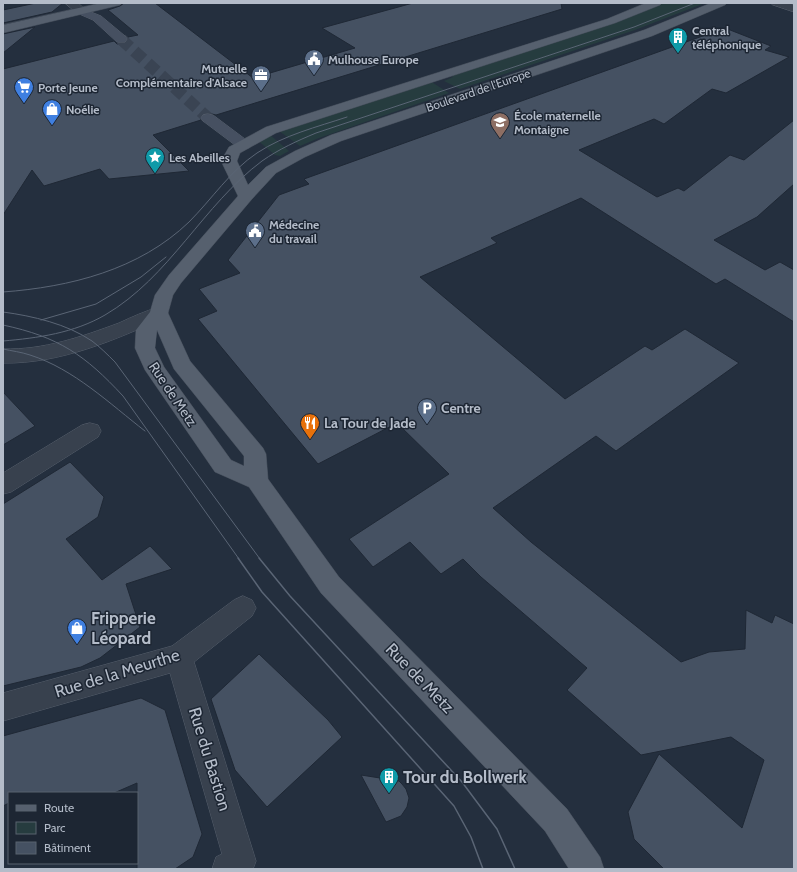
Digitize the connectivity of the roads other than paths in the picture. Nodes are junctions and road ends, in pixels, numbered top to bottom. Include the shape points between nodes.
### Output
1 (71, 3) edge
2 (116, 3) edge
3 (656, 3) edge
4 (721, 3) edge
5 (776, 3) edge
6 (794, 9) edge
7 (81, 11) junction
8 (3, 29) edge
9 (121, 39) tunnel mouth
10 (208, 118) tunnel mouth
11 (244, 144) junction
12 (246, 196) junction
13 (159, 313) junction
14 (3, 356) edge
15 (90, 430) dead end
16 (257, 481) junction
17 (3, 485) edge
18 (243, 608) dead end
19 (179, 657) junction
20 (3, 707) edge
21 (234, 865) edge
22 (588, 868) edge

1 - 7 street
2 - 7 main road
3 - 11 main road, Boulevard de l'Europe via 611,21 271,130
4 - 12 main road, Boulevard de l'Europe via 648,33 336,138 271,170
5 - 6 street
7 - 8 main road
7 - 9 main road via 97,18
10 - 11 main road
11 - 12 main road, Boulevard de l'Europe via 234,150 229,161
12 - 13 main road, Boulevard de l'Europe via 175,279 164,295
13 - 14 street via 91,340 30,355
13 - 16 main road, Rue de Metz via 181,364 256,454
13 - 16 main road, Rue de Metz via 146,330 145,348 155,370 223,466
15 - 17 street
16 - 22 main road, Rue de Metz via 330,585 556,820
18 - 19 street, Rue de la Meurthe
19 - 20 street, Rue de la Meurthe
19 - 21 street, Rue du Bastion

